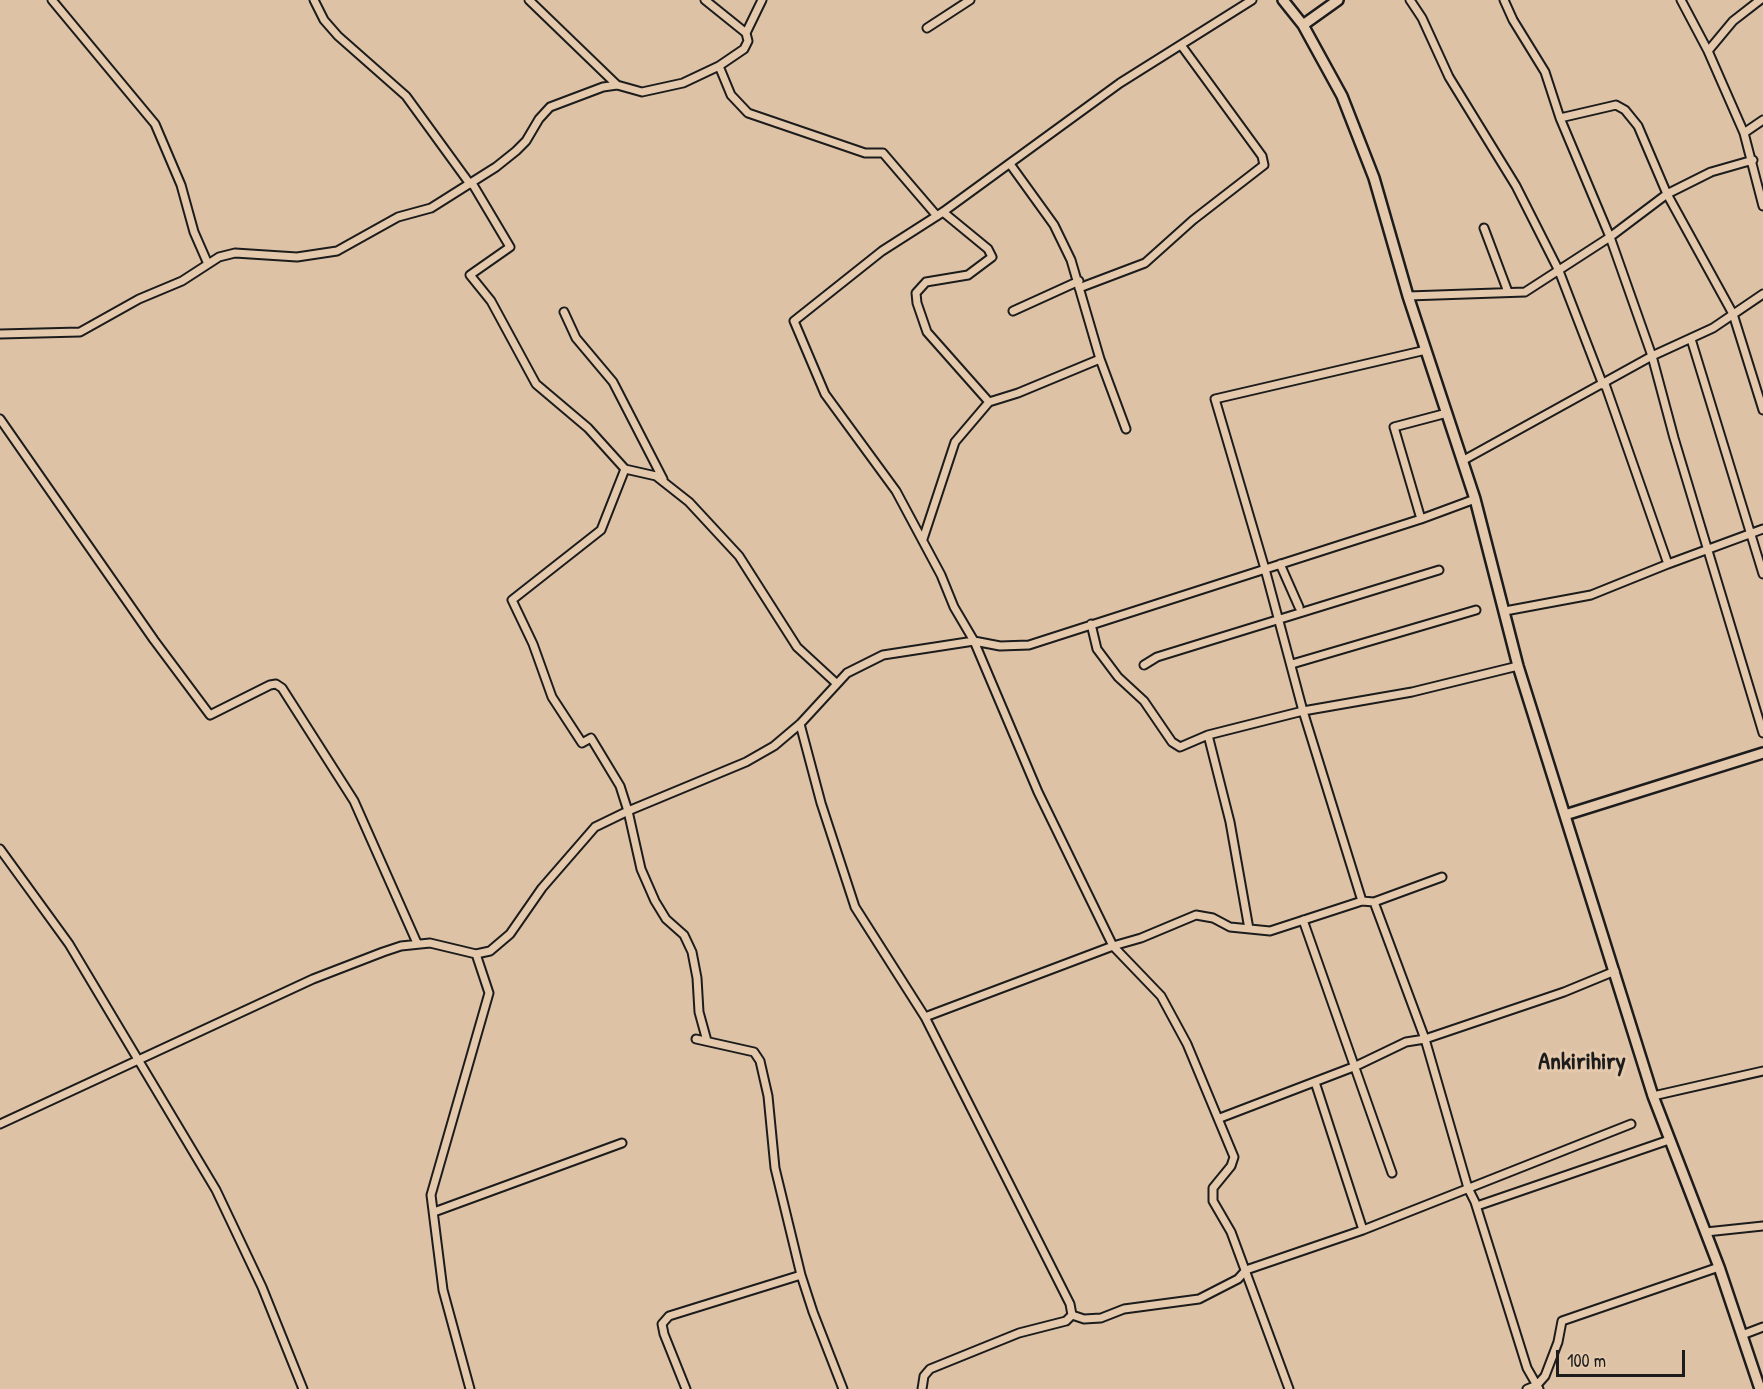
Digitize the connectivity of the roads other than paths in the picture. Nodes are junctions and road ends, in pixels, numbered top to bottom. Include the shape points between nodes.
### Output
1 (52, 0) edge
2 (314, 0) edge
3 (529, 0) edge
4 (705, 0) edge
5 (762, 0) edge
6 (970, 0) edge
7 (1252, 0) edge
8 (1283, 0) edge
9 (1338, 0) edge
10 (1410, 0) edge
11 (1504, 0) edge
12 (1681, 0) edge
13 (1760, 0) edge
14 (1303, 25) junction
15 (927, 28) dead end
16 (746, 33) junction
17 (1181, 45) junction
18 (1708, 51) junction
19 (719, 66) junction
20 (618, 85) junction
21 (1560, 118) junction
22 (1763, 120) edge
23 (1744, 133) junction
24 (1753, 160) junction
25 (1010, 164) junction
26 (471, 184) junction
27 (1667, 194) junction
28 (1763, 206) edge
29 (940, 214) junction
30 (1484, 228) dead end
31 (1610, 237) junction
32 (208, 264) junction
33 (1559, 271) junction
34 (1079, 285) junction
35 (1508, 292) junction
36 (1763, 294) edge
37 (1408, 296) junction
38 (1013, 311) dead end
39 (564, 312) dead end
40 (1733, 314) junction
41 (0, 334) edge
42 (1691, 339) junction
43 (1426, 350) junction
44 (1652, 356) junction
45 (1100, 359) junction
46 (1604, 384) junction
47 (989, 402) junction
48 (1763, 410) edge
49 (1447, 413) junction
50 (0, 419) edge
51 (1126, 429) dead end
52 (1462, 461) junction
53 (625, 469) junction
54 (663, 480) junction
55 (1474, 499) junction
56 (1422, 519) junction
57 (1763, 530) edge
58 (1751, 533) junction
59 (923, 539) junction
60 (1708, 548) junction
61 (1280, 564) junction
62 (1668, 564) junction
63 (1265, 568) junction
64 (1439, 570) dead end
65 (1763, 574) edge
66 (1299, 607) dead end
67 (1476, 610) dead end
68 (1505, 611) junction
69 (1280, 620) junction
70 (1091, 624) junction
71 (974, 641) junction
72 (1292, 664) junction
73 (1144, 665) dead end
74 (1518, 666) junction
75 (837, 683) junction
76 (1303, 711) junction
77 (800, 724) junction
78 (1763, 733) edge
79 (1208, 735) junction
80 (1762, 756) edge
81 (628, 811) junction
82 (1565, 815) junction
83 (0, 849) edge
84 (1442, 877) dead end
85 (1362, 901) junction
86 (1374, 902) junction
87 (1303, 920) junction
88 (1249, 928) junction
89 (417, 943) junction
90 (1113, 946) junction
91 (476, 954) junction
92 (1615, 971) junction
93 (925, 1017) junction
94 (696, 1039) dead end
95 (1425, 1039) junction
96 (707, 1041) junction
97 (138, 1060) junction
98 (1356, 1066) junction
99 (1763, 1071) edge
100 (1315, 1082) junction
101 (1653, 1096) junction
102 (1220, 1118) junction
103 (0, 1124) edge
104 (1631, 1124) dead end
105 (1669, 1140) junction
106 (622, 1143) dead end
107 (1392, 1173) dead end
108 (1468, 1188) junction
109 (1477, 1206) junction
110 (434, 1212) junction
111 (1763, 1226) edge
112 (1363, 1230) junction
113 (1706, 1232) junction
114 (1719, 1267) junction
115 (1246, 1270) junction
116 (801, 1275) junction
117 (1072, 1315) junction
118 (1763, 1327) edge
119 (1742, 1335) junction
120 (1538, 1387) edge
121 (303, 1389) edge
122 (470, 1389) edge
123 (686, 1389) edge
124 (843, 1389) edge
125 (922, 1389) edge
126 (1289, 1389) edge
127 (1527, 1389) edge
128 (1760, 1389) edge

1 - 32 street via 155,124
2 - 26 street via 324,20 339,36 405,96
3 - 20 street
4 - 16 street
5 - 16 street
6 - 15 street
7 - 17 street
8 - 14 main road
9 - 14 main road
10 - 33 street via 1449,78 1503,161
11 - 21 street via 1545,72
12 - 18 street
13 - 18 street via 1733,21
14 - 37 main road via 1342,96 1374,177
16 - 19 street via 747,45
17 - 25 street via 1120,83
17 - 34 street via 1262,156 1264,165 1145,262
18 - 23 street
19 - 20 street via 684,83 642,92
19 - 29 street via 730,95 748,113 866,153 883,153
20 - 26 street via 550,107 526,141
21 - 27 street via 1616,105 1625,110 1638,126
21 - 31 street
22 - 23 street
23 - 24 street
24 - 27 street via 1711,172
24 - 28 street
25 - 29 street
25 - 34 street via 1054,225
26 - 32 street via 431,208 398,217 337,251 297,257 235,253
26 - 53 street via 510,248 470,274 491,301 536,384 588,428
27 - 31 street
27 - 40 street
29 - 47 street via 992,256 968,275 926,282 916,293 916,303 927,332
29 - 59 street via 882,252 794,321 825,394 896,491
30 - 35 street
31 - 33 street
31 - 44 street
32 - 41 street via 80,332
33 - 35 street via 1525,292
33 - 46 street
34 - 38 street
34 - 45 street
35 - 37 street
36 - 40 street
37 - 43 main road
39 - 54 street via 576,338 613,382
40 - 42 street
40 - 48 street
42 - 44 street
42 - 58 street
43 - 49 main road
43 - 63 street via 1215,399
44 - 46 street
44 - 60 street
45 - 47 street
45 - 51 street
46 - 52 street
46 - 62 street
47 - 59 street via 955,442
49 - 52 main road
49 - 56 street via 1394,427
50 - 89 street via 210,715 270,685 282,688 354,801
52 - 55 main road
53 - 54 street
53 - 81 street via 601,530 512,600 552,697 582,742 591,738 620,786
54 - 75 street via 731,546 797,647
55 - 56 street
55 - 68 main road
56 - 61 street
57 - 58 street
58 - 60 street
58 - 65 street
59 - 71 street
60 - 62 street
60 - 78 street
61 - 63 street
61 - 66 street
62 - 68 street via 1591,595
63 - 69 street
63 - 70 street
64 - 69 street
67 - 72 street
68 - 74 main road
69 - 72 street
69 - 73 street via 1157,657
70 - 71 street via 1029,645
70 - 79 street via 1097,649 1118,677 1144,701 1172,742 1180,747
71 - 75 street via 883,655 864,663
71 - 90 street via 1038,792
72 - 76 street
74 - 76 street via 1412,692
74 - 82 main road
75 - 77 street
76 - 79 street
76 - 85 street
77 - 81 street via 774,746 746,762
77 - 93 street via 855,907
79 - 88 street via 1230,822
80 - 82 main road
81 - 91 street via 588,833 510,934 490,951
81 - 96 street via 641,869 655,901 666,919 684,935 692,952 699,1012
82 - 92 main road
83 - 97 street via 69,944
84 - 86 street
85 - 86 street
85 - 87 street
86 - 95 street
87 - 88 street via 1270,931
87 - 98 street
88 - 90 street via 1230,927 1214,918 1196,915
89 - 91 street
89 - 97 street via 383,951 313,980
90 - 93 street
90 - 102 street via 1161,996
91 - 110 street via 489,993 431,1195
92 - 95 street
92 - 101 main road
93 - 117 street via 1070,1304
94 - 96 street
95 - 98 street via 1406,1042
95 - 108 street
96 - 116 street via 754,1052 760,1061 768,1096 775,1168
97 - 103 street
97 - 121 street via 216,1190 262,1287
98 - 100 street
98 - 107 street
99 - 101 street
100 - 102 street
100 - 112 street
101 - 105 main road
102 - 115 street via 1219,1125 1234,1157 1232,1166 1213,1188 1213,1201
104 - 108 street
105 - 109 street
105 - 113 main road
106 - 110 street
108 - 109 street
108 - 112 street
109 - 120 street via 1527,1368
110 - 122 street via 443,1290
111 - 113 street
112 - 115 street
113 - 114 main road
114 - 119 main road
114 - 120 street via 1562,1321
115 - 117 street via 1238,1279 1199,1299 1101,1317
115 - 126 street
116 - 123 street via 669,1316 662,1324
116 - 124 street
117 - 125 street via 1066,1321 1019,1333 930,1369
118 - 119 street
119 - 128 main road
120 - 127 street

